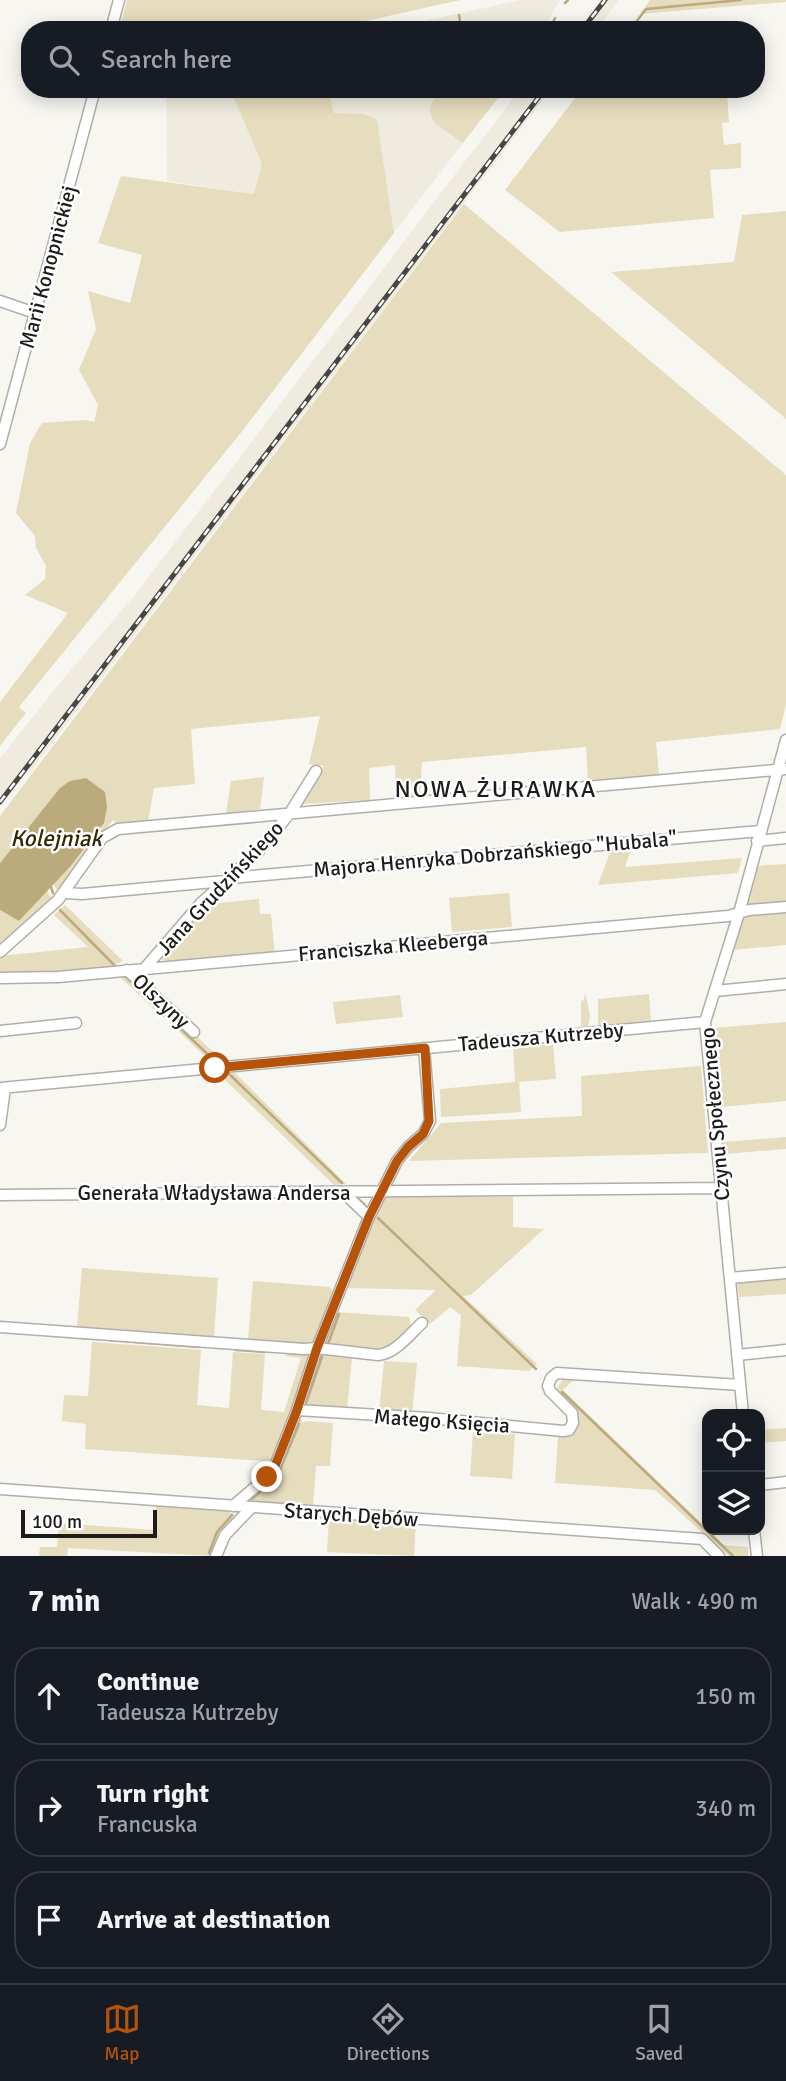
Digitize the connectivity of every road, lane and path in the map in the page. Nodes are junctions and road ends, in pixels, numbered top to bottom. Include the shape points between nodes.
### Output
1 (119, 0) edge
2 (113, 21) edge
3 (93, 98) edge
4 (0, 301) edge
5 (36, 313) junction
6 (0, 444) edge
7 (786, 740) edge
8 (782, 770) edge
9 (316, 771) dead end
10 (290, 813) junction
11 (759, 836) junction
12 (786, 838) edge
13 (228, 879) junction
14 (65, 893) junction
15 (786, 907) edge
16 (739, 913) junction
17 (0, 952) edge
18 (144, 969) junction
19 (127, 970) junction
20 (0, 978) edge
21 (786, 984) edge
22 (715, 991) junction
23 (705, 1022) junction
24 (76, 1023) dead end
25 (0, 1031) edge
26 (194, 1032) dead end
27 (425, 1048) junction
28 (3, 1088) edge
29 (0, 1125) edge
30 (721, 1188) junction
31 (382, 1191) junction
32 (344, 1192) junction
33 (0, 1195) edge
34 (369, 1217) junction
35 (786, 1273) edge
36 (730, 1278) junction
37 (422, 1323) dead end
38 (0, 1326) edge
39 (317, 1348) junction
40 (786, 1349) edge
41 (737, 1355) junction
42 (740, 1385) junction
43 (742, 1409) edge
44 (297, 1410) junction
45 (786, 1482) edge
46 (765, 1484) edge
47 (0, 1489) edge
48 (233, 1506) junction
49 (251, 1508) junction
50 (755, 1535) edge
51 (216, 1556) edge
52 (719, 1556) edge
53 (757, 1556) edge

1 - 2 street
3 - 5 street, Marii Konopnickiej
4 - 5 street
5 - 6 street, Marii Konopnickiej
7 - 8 street, Czynu Społecznego
8 - 10 street
8 - 11 street, Czynu Społecznego
9 - 10 street, Jana Grudzińskiego
10 - 13 street, Jana Grudzińskiego
10 - 14 street via 111,831
11 - 12 street, Majora Henryka Dobrzańskiego "Hubala"
11 - 13 street, Majora Henryka Dobrzańskiego "Hubala"
11 - 16 street, Czynu Społecznego
13 - 14 street, Majora Henryka Dobrzańskiego "Hubala"
13 - 18 street, Jana Grudzińskiego
14 - 17 street
15 - 16 street, Franciszka Kleeberga
16 - 18 street, Franciszka Kleeberga
16 - 22 street, Czynu Społecznego
18 - 19 street, Franciszka Kleeberga
19 - 20 street, Franciszka Kleeberga
19 - 26 street, Olszyny
21 - 22 street
22 - 23 street, Czynu Społecznego
23 - 27 street, Tadeusza Kutrzeby
23 - 30 street, Czynu Społecznego
24 - 25 street
27 - 28 street, Tadeusza Kutrzeby
27 - 31 street via 429,1121 397,1161
28 - 29 street
30 - 31 street, Generała Władysława Andersa
30 - 36 street, Czynu Społecznego
31 - 32 street, Generała Władysława Andersa
31 - 34 street
32 - 33 street, Generała Władysława Andersa
32 - 34 street
34 - 39 street
35 - 36 street
36 - 41 street, Czynu Społecznego
37 - 39 street via 386,1354
38 - 39 street
39 - 44 street
40 - 41 street
41 - 42 street, Czynu Społecznego
42 - 43 street, Czynu Społecznego
42 - 44 street, Małego Księcia via 557,1373 548,1382 550,1391 572,1413 572,1426 563,1431
44 - 48 street via 275,1466
45 - 46 street
47 - 48 street, Starych Dębów
48 - 49 street, Starych Dębów
49 - 51 street via 225,1535
49 - 52 street, Starych Dębów via 702,1539
50 - 53 street

